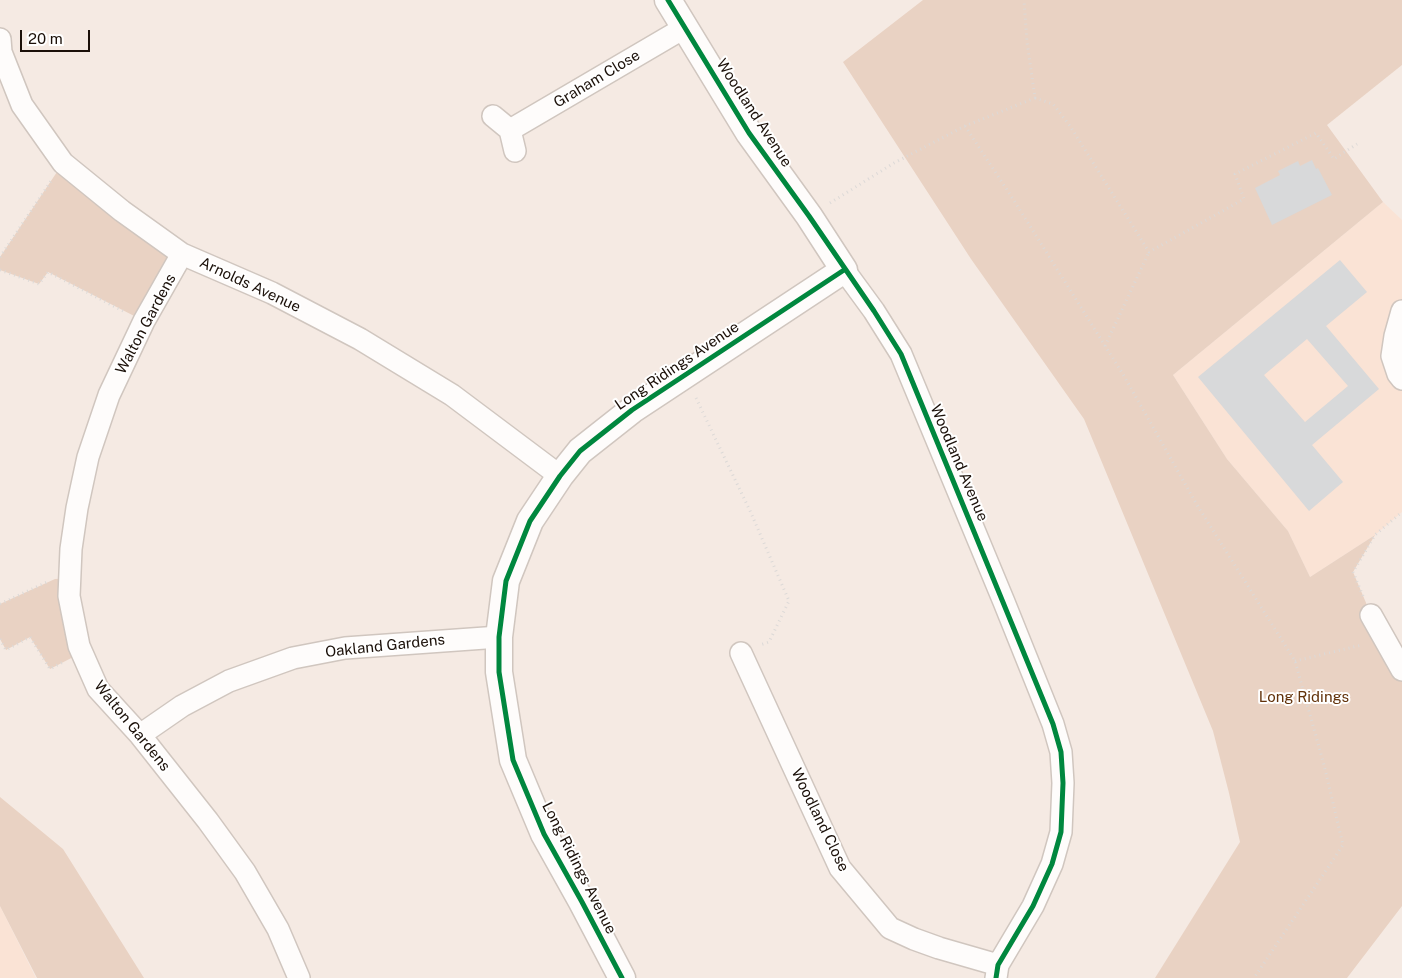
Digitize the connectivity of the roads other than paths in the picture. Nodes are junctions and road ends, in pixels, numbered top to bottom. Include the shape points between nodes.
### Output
1 (668, 0) edge
2 (684, 28) junction
3 (0, 39) edge
4 (493, 116) dead end
5 (510, 130) junction
6 (515, 151) dead end
7 (182, 254) junction
8 (844, 270) junction
9 (1402, 311) edge
10 (1402, 379) edge
11 (560, 476) junction
12 (1372, 615) road end
13 (499, 637) junction
14 (1392, 644) edge
15 (741, 653) road end
16 (1402, 670) edge
17 (140, 735) junction
18 (997, 972) edge
19 (299, 978) edge
20 (622, 978) edge

1 - 2 street, Woodland Avenue
2 - 5 street, Graham Close
2 - 8 street, Woodland Avenue via 749,133
3 - 7 street, Arnolds Avenue via 1,52 22,105 63,163
4 - 5 street
5 - 6 street
7 - 11 street, Arnolds Avenue via 272,294 360,339 452,395
7 - 17 street, Walton Gardens via 144,321 109,395 88,457 71,548 69,596 79,646 98,689
8 - 11 street, Long Ridings Avenue via 632,410 580,451
8 - 18 street, Woodland Avenue via 901,354 1049,715 1061,752 1061,832 1052,864
9 - 10 street via 1392,356
11 - 13 street, Long Ridings Avenue via 530,521 506,581
12 - 14 street
13 - 17 street, Oakland Gardens via 345,648 293,658 228,681 182,706
13 - 20 street, Long Ridings Avenue via 499,672 513,760 544,834
14 - 16 street
15 - 18 street, Woodland Close via 840,868 890,928
17 - 19 street, Walton Gardens via 245,872 278,929

